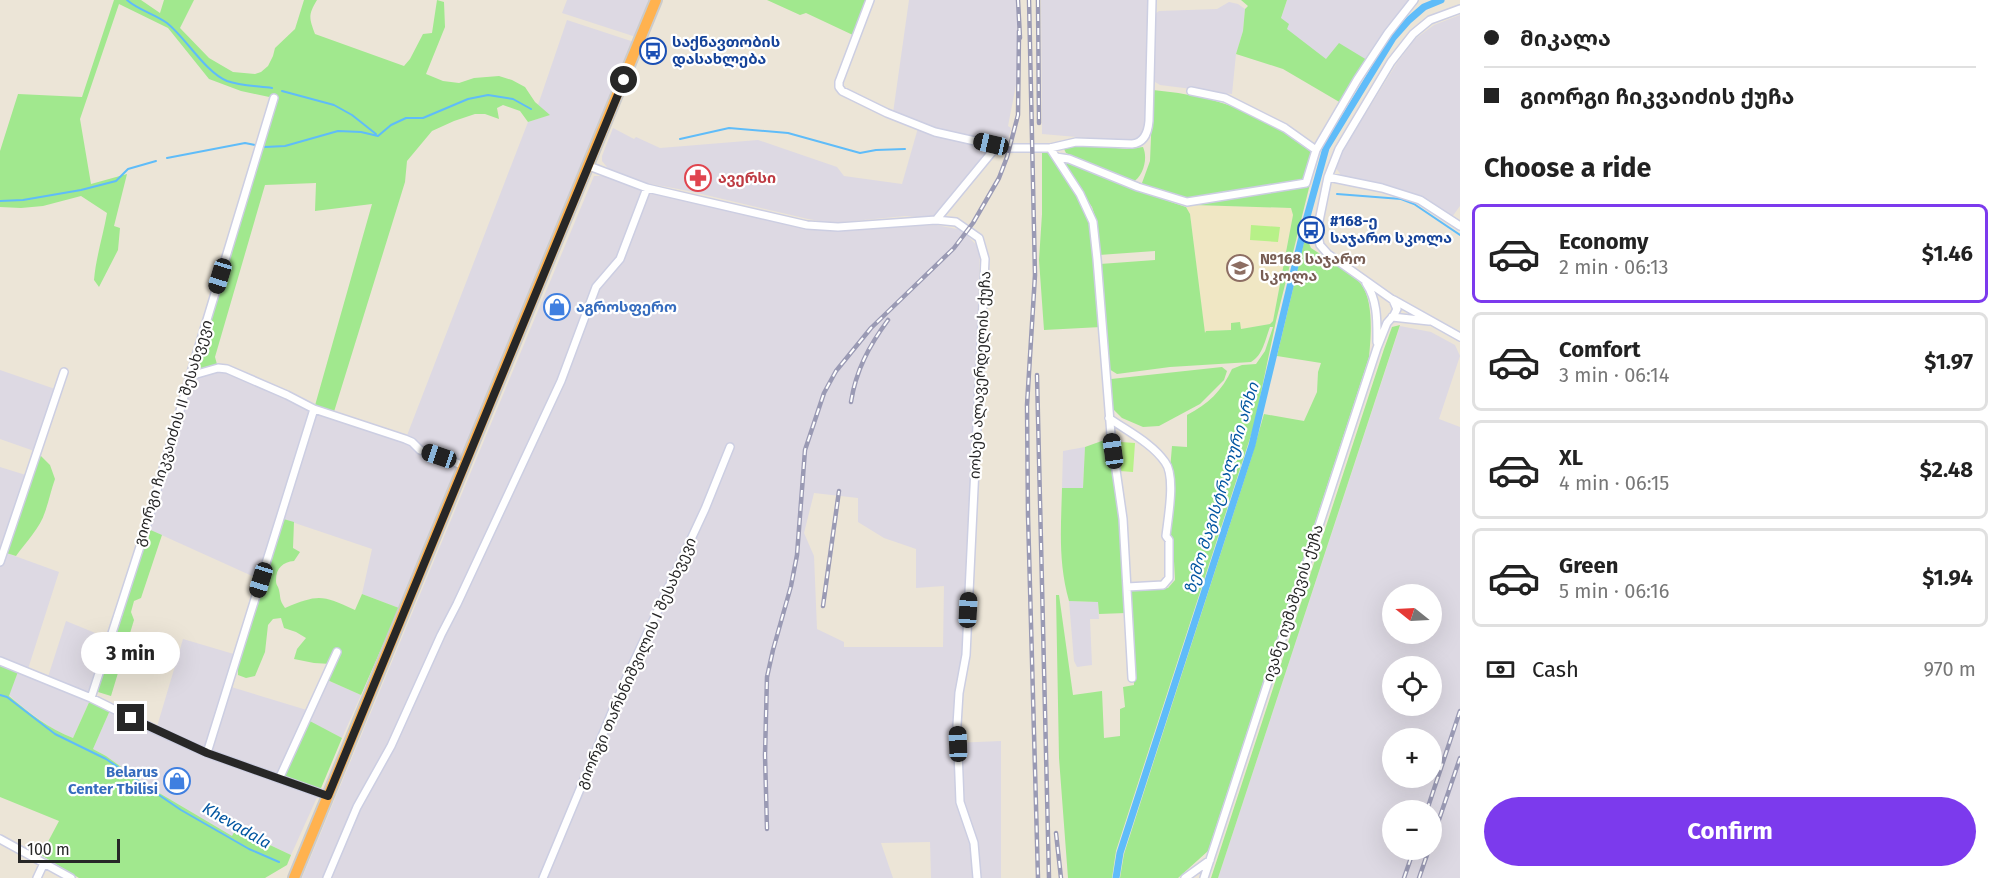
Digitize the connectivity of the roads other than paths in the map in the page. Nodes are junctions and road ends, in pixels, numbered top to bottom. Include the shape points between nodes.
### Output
1 (656, 0) edge
2 (870, 0) edge
3 (1152, 0) edge
4 (1414, 0) edge
5 (1460, 9) edge
6 (1191, 91) dead end
7 (274, 98) dead end
8 (997, 146) junction
9 (1050, 148) junction
10 (1316, 150) junction
11 (1056, 157) junction
12 (589, 166) junction
13 (1328, 177) junction
14 (647, 188) junction
15 (936, 220) junction
16 (1460, 226) edge
17 (1363, 279) junction
18 (1391, 299) junction
19 (1376, 310) junction
20 (1391, 318) junction
21 (1432, 321) junction
22 (1460, 337) edge
23 (1377, 348) junction
24 (64, 372) dead end
25 (190, 376) junction
26 (314, 409) junction
27 (1109, 418) junction
28 (730, 447) dead end
29 (465, 466) junction
30 (0, 562) edge
31 (1127, 587) junction
32 (337, 652) dead end
33 (0, 661) edge
34 (1132, 678) dead end
35 (91, 698) junction
36 (207, 753) junction
37 (279, 779) junction
38 (328, 796) junction
39 (0, 839) edge
40 (1210, 860) junction
41 (44, 862) junction
42 (38, 878) edge
43 (71, 878) edge
44 (294, 878) edge
45 (327, 878) edge
46 (543, 878) edge
47 (977, 878) edge
48 (1185, 878) edge
49 (1204, 878) edge

1 - 12 highway
2 - 8 street via 839,82 842,91 935,132
3 - 9 street via 1149,121 1143,139 1132,144 1076,142
4 - 10 street via 1357,80
5 - 13 street via 1430,20 1391,62
6 - 10 street via 1225,98 1285,128
7 - 25 street, გიორგი ჩიკვაიძის II შესახვევი
8 - 9 street
8 - 15 street
9 - 11 street
10 - 11 street via 1306,183 1187,202
11 - 27 street via 1093,222
12 - 14 street, იოსებ ალავერდელის ქუჩა
12 - 29 highway
13 - 16 street via 1420,200
13 - 17 street via 1318,241 1328,254
14 - 15 street, იოსებ ალავერდელის ქუჩა via 807,225 837,227
14 - 45 street via 620,259 596,287 561,381 391,746 357,807
15 - 47 street, იოსებ ალავერდელის ქუჩა via 956,222 979,238 985,259 966,655 957,725 960,801 974,843
17 - 18 street
17 - 19 street via 1372,292
18 - 19 street via 1380,299
18 - 20 street via 1397,309
18 - 21 street
19 - 20 street via 1382,318
19 - 23 street, ივანე იუმაშევის ქუჩა
20 - 21 street
20 - 23 street, ივანე იუმაშევის ქუჩა
21 - 22 street
23 - 40 street, ივანე იუმაშევის ქუჩა
24 - 30 street
25 - 26 street via 227,369
25 - 35 street, გიორგი ჩიკვაიძის II შესახვევი
26 - 29 street via 405,439 420,450
26 - 36 street
27 - 31 street via 1123,519
27 - 31 street via 1146,444 1166,462 1169,471 1169,578 1164,585
28 - 46 street, გიორგი თარხნიშვილის I შესახვევი via 625,681
29 - 38 highway
31 - 34 street
32 - 37 street
33 - 35 street
35 - 36 street
36 - 37 street
37 - 38 street
38 - 44 highway
39 - 41 street
40 - 48 street
40 - 49 street, ივანე იუმაშევის ქუჩა
41 - 42 street
41 - 43 street

